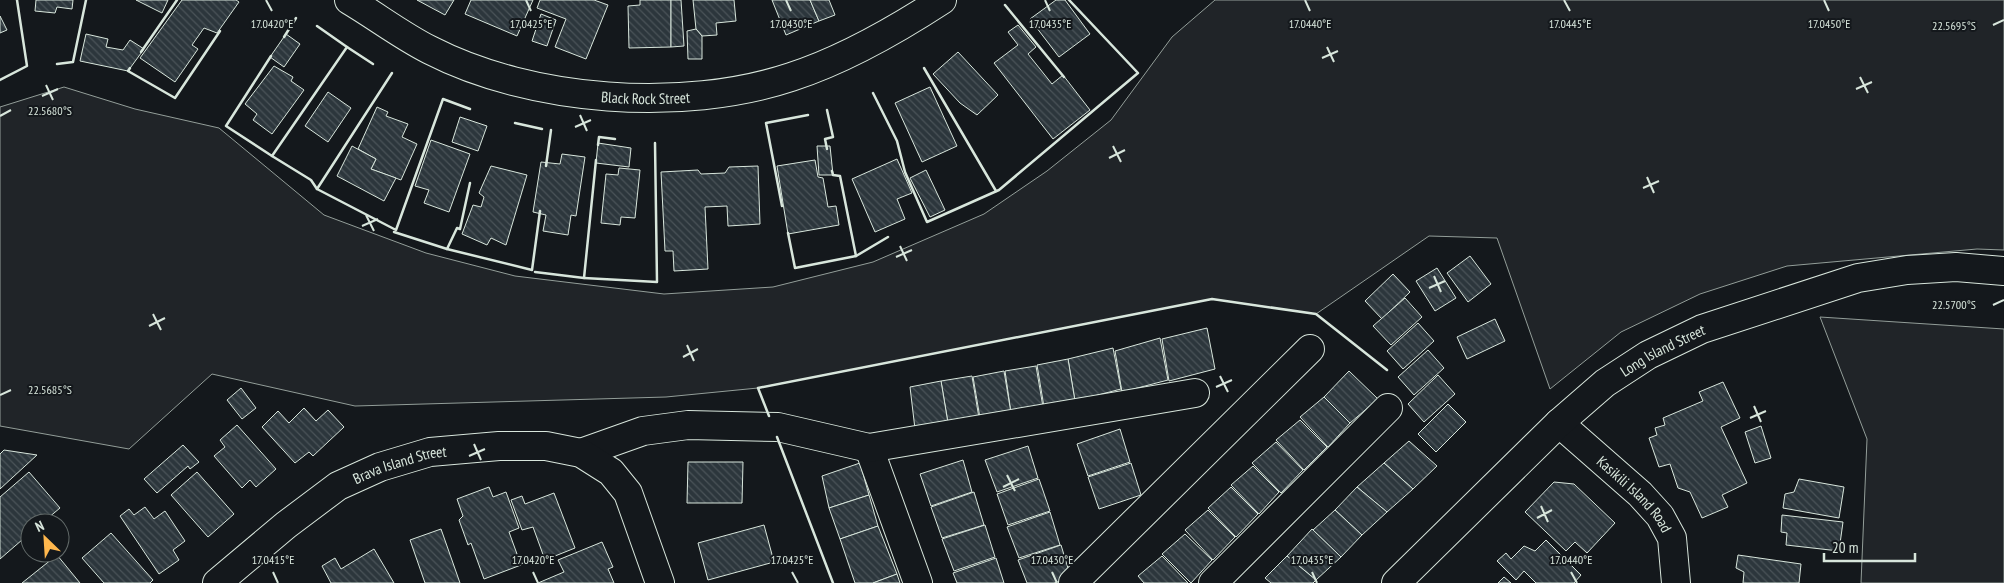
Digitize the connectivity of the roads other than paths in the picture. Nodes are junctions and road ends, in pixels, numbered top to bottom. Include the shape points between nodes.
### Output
1 (349, 0) edge
2 (942, 0) edge
3 (2004, 271) edge
4 (1310, 349) dead end
5 (1195, 393) dead end
6 (1388, 408) dead end
7 (1559, 423) junction
8 (869, 448) junction
9 (580, 453) junction
10 (217, 583) edge
11 (660, 583) edge
12 (918, 583) edge
13 (1073, 583) edge
14 (1213, 583) edge
15 (1396, 583) edge
16 (1676, 583) edge

1 - 2 street, Black Rock Street via 429,50 487,74 569,92 643,99 727,93 791,77 857,49
3 - 7 street, Long Island Street via 1956,267 1858,278 1702,329 1634,364
4 - 13 street
5 - 8 street
6 - 14 street
7 - 15 street, Long Island Street
7 - 16 street, Kasikili Island Road via 1640,494 1660,516 1672,538
8 - 9 street via 778,427 688,425 644,431
8 - 12 street
9 - 10 street, Brava Island Street via 546,446 498,446 430,452 380,467 338,486
9 - 11 street, Brava Island Street via 611,472 628,493

